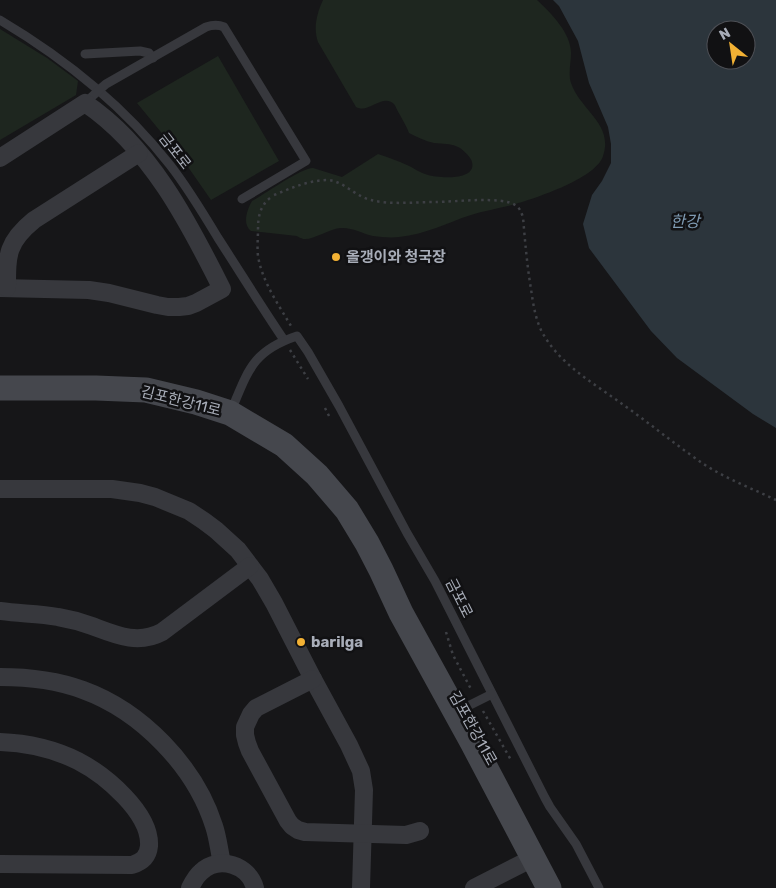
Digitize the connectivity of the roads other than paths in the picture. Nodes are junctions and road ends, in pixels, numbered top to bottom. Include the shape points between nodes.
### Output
1 (0, 20) edge
2 (85, 54) dead end
3 (153, 58) junction
4 (98, 90) junction
5 (85, 103) junction
6 (139, 153) junction
7 (0, 158) edge
8 (242, 198) dead end
9 (3, 288) edge
10 (284, 340) junction
11 (0, 388) edge
12 (230, 413) junction
13 (0, 488) edge
14 (250, 566) junction
15 (381, 570) junction
16 (0, 612) edge
17 (0, 677) edge
18 (313, 679) junction
19 (492, 694) junction
20 (470, 705) junction
21 (0, 742) edge
22 (420, 831) dead end
23 (362, 834) junction
24 (533, 858) junction
25 (222, 863) junction
26 (0, 864) edge
27 (190, 888) edge
28 (255, 888) edge
29 (361, 888) edge
30 (474, 888) edge
31 (549, 888) edge
32 (560, 888) edge
33 (599, 888) edge

1 - 4 lane, 금포로
2 - 3 lane via 140,51 149,53
3 - 4 lane
3 - 8 lane via 206,27 220,25 229,32 306,161
4 - 5 lane
4 - 10 lane, 금포로 via 144,133 170,165
5 - 6 street via 102,114
5 - 7 street
6 - 9 street via 24,229 9,252
6 - 9 street via 176,203 222,289 196,303 174,307 89,290
10 - 12 lane via 250,367
10 - 19 lane, 금포로 via 297,336 308,352 435,581
11 - 12 main road, 김포한강11로 via 146,390
12 - 15 main road, 김포한강11로 via 284,445 317,475 347,510
13 - 14 street via 112,489 155,497 204,520 228,540
14 - 16 street via 162,632 147,638 128,638 52,616
14 - 18 street via 274,603
15 - 20 main road, 김포한강11로
15 - 24 main road, 김포한강11로
17 - 25 street via 45,680 83,690 102,698 154,734 177,759 198,792 213,823
18 - 23 street via 361,771 364,790
18 - 23 street via 256,708 245,727 247,743 292,826 305,832
19 - 20 lane
19 - 33 lane, 금포로 via 545,798 576,844
20 - 32 main road, 김포한강11로
21 - 26 street via 46,749 94,771 132,806 144,825 149,845 146,856 132,865
22 - 23 street via 406,835
23 - 29 street
24 - 30 street
24 - 31 main road, 김포한강11로
25 - 27 street via 202,870
25 - 28 street via 246,872

